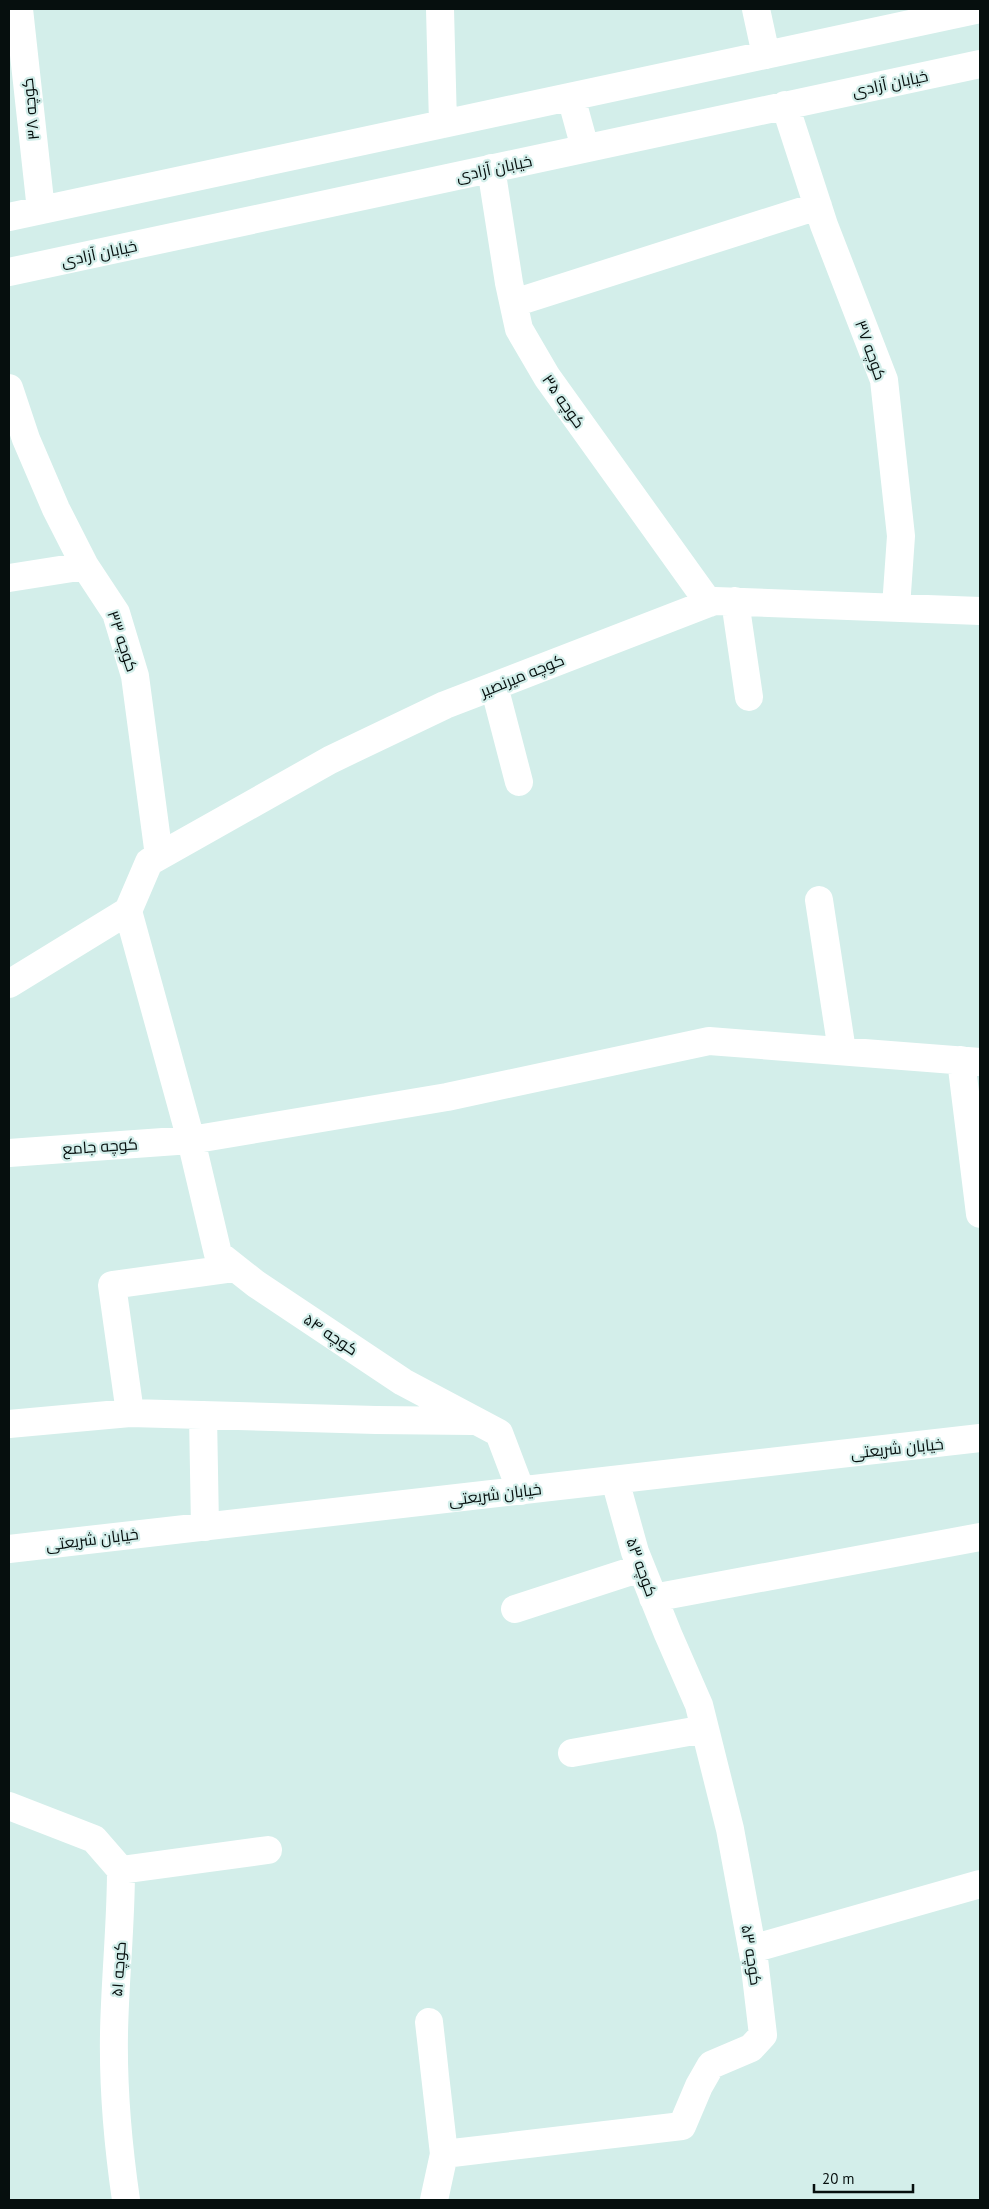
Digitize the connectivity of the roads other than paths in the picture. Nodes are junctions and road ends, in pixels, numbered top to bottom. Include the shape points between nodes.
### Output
1 (20, 9) edge
2 (440, 9) edge
3 (756, 9) edge
4 (980, 9) edge
5 (766, 55) junction
6 (980, 64) edge
7 (571, 97) junction
8 (785, 105) junction
9 (443, 124) junction
10 (584, 148) junction
11 (491, 168) junction
12 (818, 206) junction
13 (41, 210) junction
14 (9, 217) edge
15 (9, 272) edge
16 (514, 303) junction
17 (9, 388) edge
18 (85, 566) junction
19 (9, 578) edge
20 (722, 602) junction
21 (896, 607) junction
22 (980, 611) edge
23 (494, 686) junction
24 (749, 698) dead end
25 (520, 782) dead end
26 (159, 856) junction
27 (819, 900) dead end
28 (128, 912) junction
29 (9, 984) edge
30 (842, 1051) junction
31 (971, 1061) edge
32 (191, 1140) junction
33 (9, 1153) edge
34 (980, 1214) edge
35 (235, 1268) junction
36 (130, 1413) junction
37 (203, 1415) junction
38 (477, 1421) junction
39 (9, 1424) edge
40 (980, 1438) edge
41 (615, 1480) junction
42 (521, 1491) junction
43 (205, 1526) junction
44 (980, 1537) edge
45 (9, 1549) edge
46 (641, 1568) junction
47 (653, 1598) junction
48 (515, 1609) dead end
49 (706, 1729) junction
50 (572, 1752) dead end
51 (9, 1806) edge
52 (268, 1850) dead end
53 (121, 1870) junction
54 (979, 1888) edge
55 (752, 1950) junction
56 (429, 2022) dead end
57 (444, 2154) junction
58 (126, 2200) edge
59 (434, 2200) edge

1 - 13 street, کوچه ۳۸
2 - 9 street
3 - 5 street
4 - 5 street
5 - 7 street
6 - 8 street, خیابان آزادی
7 - 9 street
7 - 10 street
8 - 10 street, خیابان آزادی
8 - 12 street, کوچه ۳۷
9 - 13 street
10 - 11 street, خیابان آزادی
11 - 15 street, خیابان آزادی
11 - 16 street, کوچه ۳۵
12 - 16 street
12 - 21 street, کوچه ۳۷ via 884,380 901,536
13 - 14 street
16 - 20 street, کوچه ۳۵ via 519,329 546,377
17 - 18 street, کوچه ۳۳ via 26,440
18 - 19 street
18 - 26 street, کوچه ۳۳ via 116,613 135,676
20 - 21 street, کوچه میرنصیر
20 - 23 street, کوچه میرنصیر
20 - 24 street
21 - 22 street, کوچه میرنصیر
23 - 25 street
23 - 26 street, کوچه میرنصیر via 445,705 330,760
26 - 28 street, کوچه میرنصیر via 149,862
27 - 30 street
28 - 29 street
28 - 32 street, کوچه ۵۴
30 - 31 street, کوچه جامع
30 - 32 street, کوچه جامع via 709,1040 447,1097
31 - 34 street
32 - 33 street, کوچه جامع
32 - 35 street, کوچه ۵۴ via 218,1254
35 - 36 street via 112,1285
35 - 38 street, کوچه ۵۴ via 403,1382
36 - 37 street
36 - 39 street
37 - 38 street
37 - 43 street
38 - 42 street, کوچه ۵۴ via 499,1433
40 - 41 street, خیابان شریعتی
41 - 42 street, خیابان شریعتی
41 - 46 street, کوچه ۵۳
42 - 43 street, خیابان شریعتی
43 - 45 street, خیابان شریعتی
44 - 47 street
46 - 47 street, کوچه ۵۳
46 - 48 street
47 - 49 street, کوچه ۵۳ via 699,1705
49 - 50 street
49 - 55 street, کوچه ۵۳ via 730,1829
51 - 53 street via 94,1839
52 - 53 street
53 - 58 street, کوچه ۵۱ via 114,2072 118,2144
54 - 55 street
55 - 57 street, کوچه ۵۳ via 763,2035 751,2048 711,2065 682,2126
56 - 57 street
57 - 59 street

